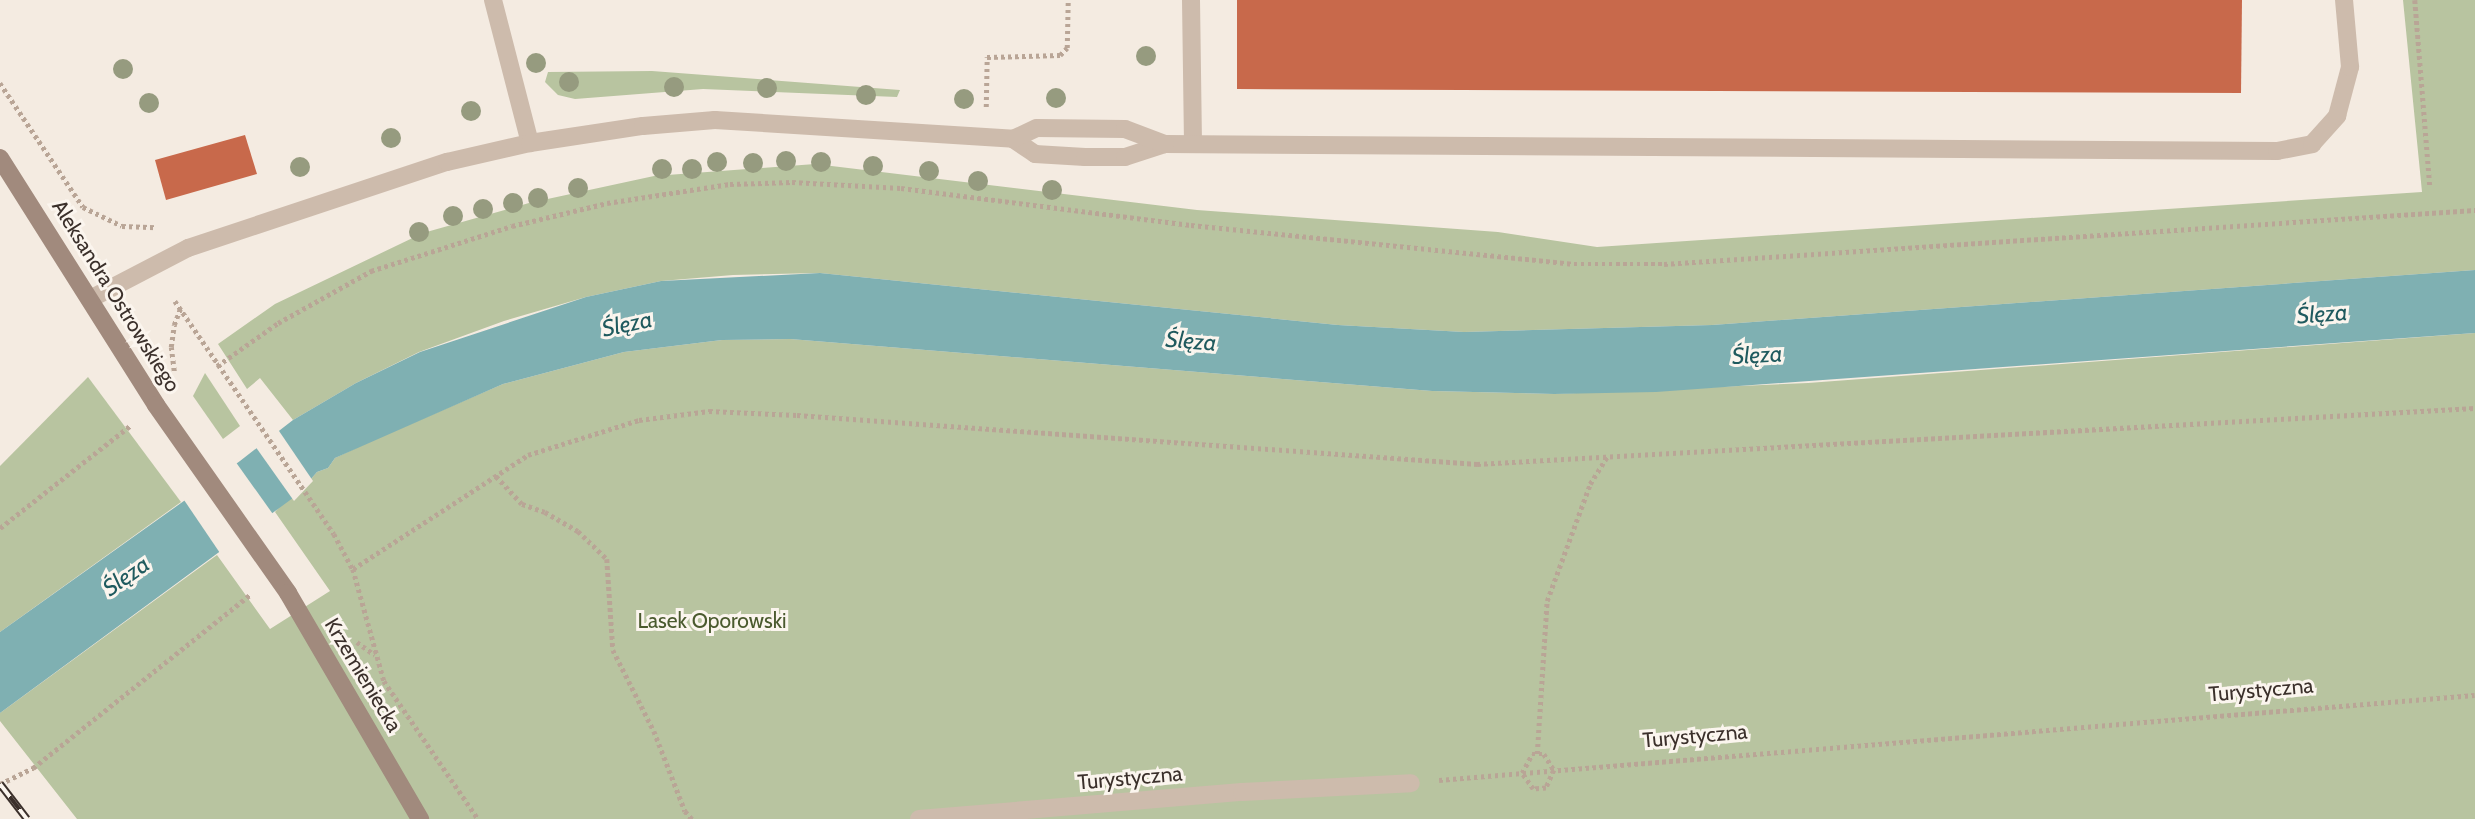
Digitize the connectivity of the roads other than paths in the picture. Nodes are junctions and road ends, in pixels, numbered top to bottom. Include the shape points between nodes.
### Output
1 (492, 0) edge
2 (1191, 0) edge
3 (2344, 0) edge
4 (1013, 139) junction
5 (530, 142) junction
6 (1165, 144) junction
7 (1193, 144) junction
8 (0, 158) edge
9 (92, 298) junction
10 (263, 557) joint
11 (1411, 783) road end
12 (420, 819) edge
13 (919, 819) edge

1 - 5 lane
2 - 7 lane
3 - 7 lane via 2350,67 2337,116 2312,144 2277,151
4 - 5 lane via 715,120
4 - 6 lane via 1037,128 1125,129
4 - 6 lane via 1035,154 1085,157 1125,157
5 - 9 lane via 447,162 188,248
6 - 7 lane
8 - 9 street, Aleksandra Ostrowskiego
9 - 10 street, Aleksandra Ostrowskiego via 156,405
10 - 12 street, Krzemieniecka
11 - 13 lane, Turystyczna

